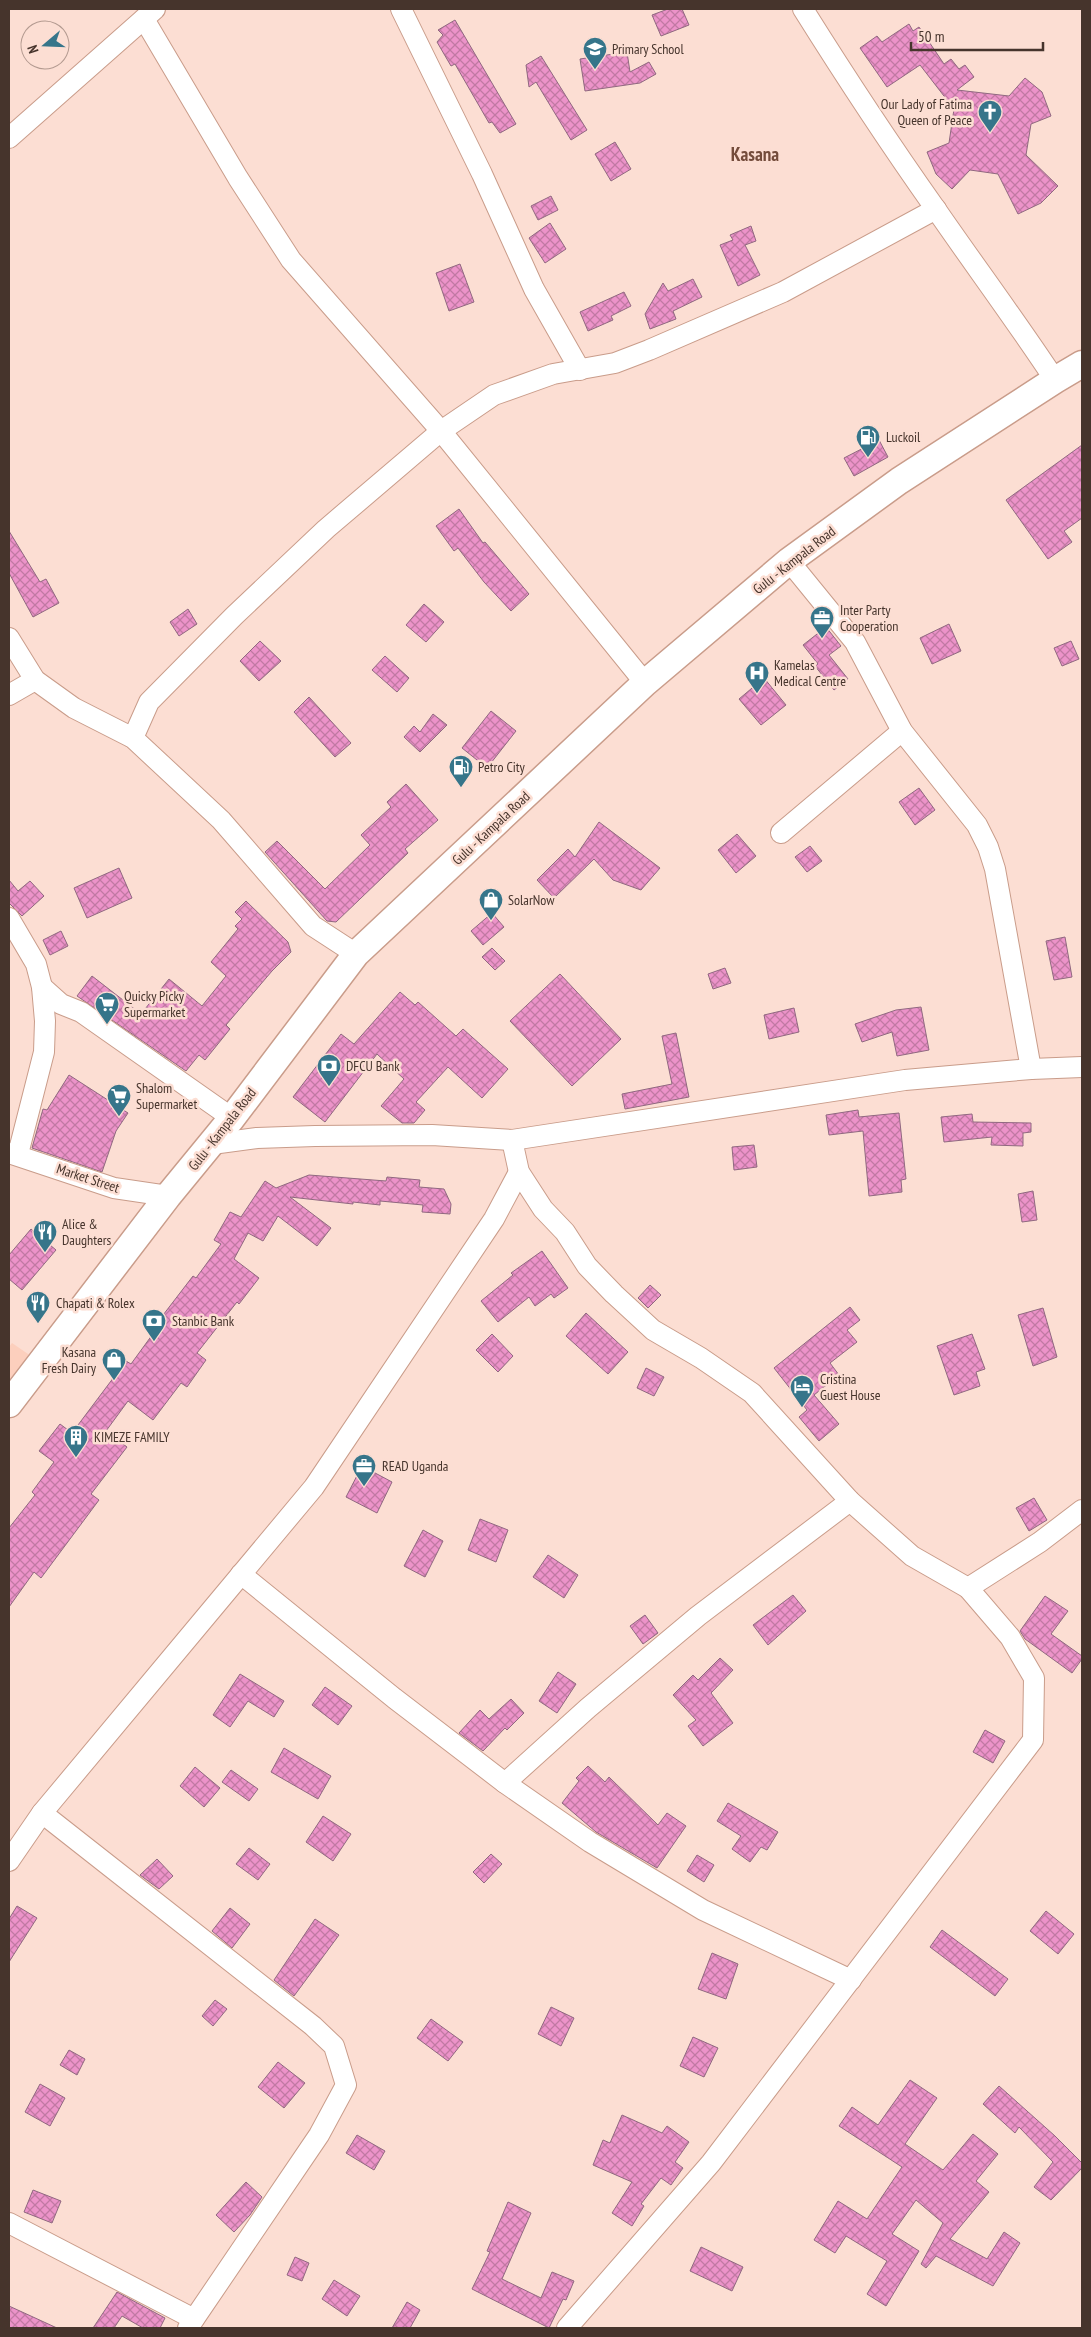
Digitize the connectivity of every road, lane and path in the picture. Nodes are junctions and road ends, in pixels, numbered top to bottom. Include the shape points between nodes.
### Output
1 (401, 9) edge
2 (803, 9) edge
3 (150, 14) edge
4 (9, 138) edge
5 (936, 209) junction
6 (1082, 364) edge
7 (580, 370) junction
8 (1055, 380) junction
9 (442, 431) junction
10 (789, 561) junction
11 (9, 638) edge
12 (36, 680) junction
13 (645, 683) junction
14 (9, 695) edge
15 (902, 731) junction
16 (133, 738) junction
17 (781, 833) dead end
18 (9, 918) edge
19 (356, 954) junction
20 (42, 987) junction
21 (1082, 1067) edge
22 (1031, 1069) junction
23 (232, 1118) junction
24 (512, 1140) junction
25 (212, 1144) junction
26 (13, 1154) edge
27 (519, 1172) junction
28 (168, 1196) junction
29 (9, 1404) edge
30 (850, 1501) junction
31 (1082, 1510) edge
32 (241, 1574) junction
33 (968, 1588) junction
34 (505, 1783) junction
35 (42, 1813) junction
36 (9, 1860) edge
37 (851, 1980) junction
38 (9, 2223) edge
39 (191, 2323) edge
40 (567, 2328) edge

1 - 7 street via 534,289
2 - 5 street
3 - 4 street
3 - 9 street via 238,178 291,260
5 - 7 street via 783,292 649,350 615,363
5 - 8 street
6 - 8 main road, Gulu - Kampala Road
7 - 9 street via 554,374 494,396
8 - 10 main road, Gulu - Kampala Road via 899,481
9 - 13 street
9 - 16 street via 326,529 184,665 148,702
10 - 13 main road, Gulu - Kampala Road
10 - 15 street via 856,642
11 - 12 street
12 - 14 street
12 - 16 street via 74,708
13 - 19 main road, Gulu - Kampala Road
15 - 17 street
15 - 22 street via 977,825 988,847 995,869
16 - 19 street via 221,820 313,926
18 - 20 street via 36,964
19 - 23 main road, Gulu - Kampala Road
20 - 23 street via 60,1004 81,1012
20 - 26 street via 44,1052
21 - 22 street
22 - 24 street via 906,1080
23 - 25 main road, Gulu - Kampala Road
24 - 25 street via 432,1135 315,1136
24 - 27 street
25 - 28 main road, Gulu - Kampala Road
26 - 28 street, Market Street via 114,1188
27 - 30 street via 587,1266 614,1294 653,1330 752,1393
27 - 32 street via 494,1219 314,1487
28 - 29 main road, Gulu - Kampala Road
30 - 33 street via 912,1556
30 - 34 street via 698,1616
31 - 33 street via 1040,1542
32 - 34 street
32 - 35 street
33 - 37 street via 1010,1637 1034,1678 1033,1740
34 - 37 street via 590,1842 703,1910
35 - 36 street
35 - 39 street via 314,2026 334,2046 342,2066 346,2085 319,2135
37 - 40 street via 711,2163
38 - 39 street

